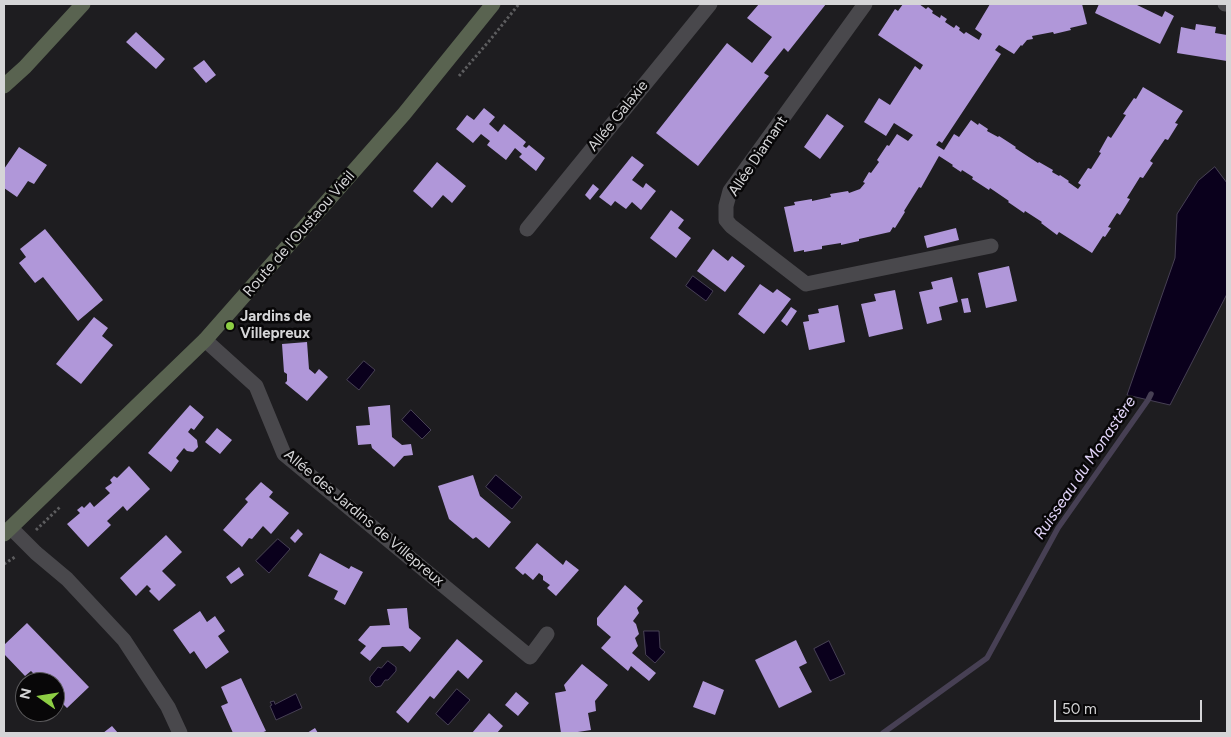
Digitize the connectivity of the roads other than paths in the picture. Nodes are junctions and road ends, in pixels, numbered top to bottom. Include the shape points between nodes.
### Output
1 (83, 4) edge
2 (493, 4) edge
3 (710, 4) edge
4 (865, 4) edge
5 (4, 86) edge
6 (527, 229) dead end
7 (991, 246) dead end
8 (205, 340) junction
9 (7, 531) edge
10 (547, 634) dead end
11 (180, 733) edge

1 - 5 street
2 - 8 street, Route de l'Oustaou Vieil via 404,114
3 - 6 street, Allée Galaxie
4 - 7 street, Allée Diamant via 730,191 726,220 806,284
8 - 9 street, Route de l'Oustaou Vieil
8 - 10 street, Allée des Jardins de Villepreux via 256,386 284,454 530,657
9 - 11 street via 67,579 124,640 168,707

